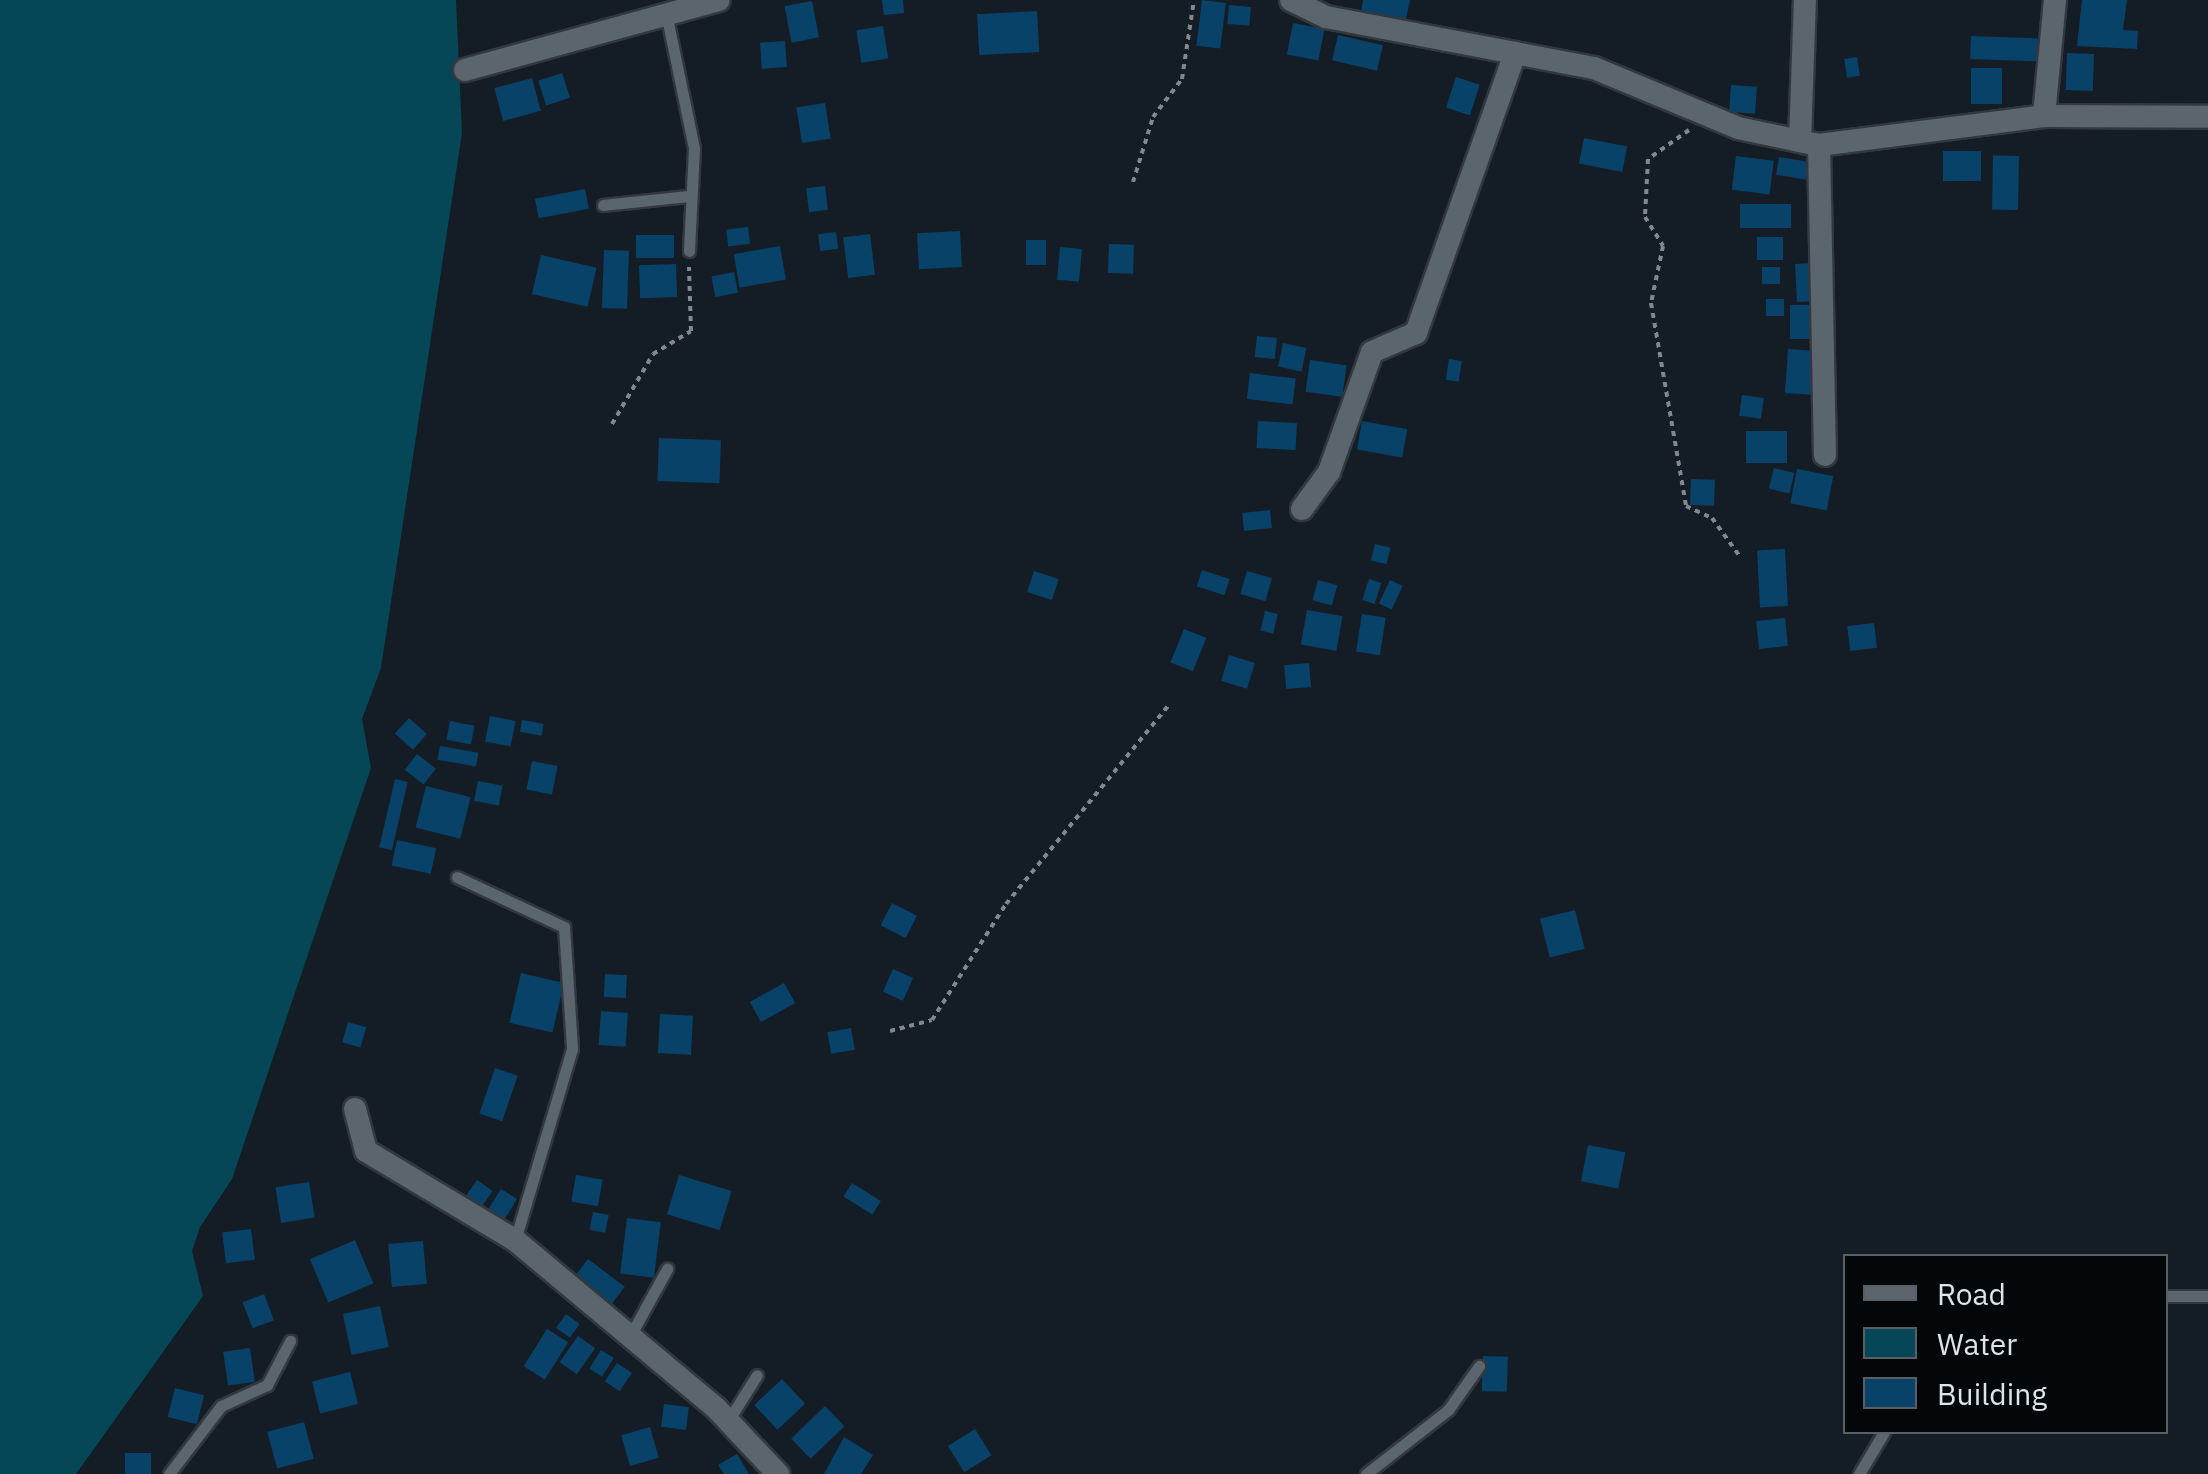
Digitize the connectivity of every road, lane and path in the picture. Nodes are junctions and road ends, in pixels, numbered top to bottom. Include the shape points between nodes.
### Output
1 (720, 0) edge
2 (1194, 0) edge
3 (1291, 0) edge
4 (1805, 0) edge
5 (2056, 0) edge
6 (1326, 9) edge
7 (666, 12) junction
8 (1515, 53) junction
9 (464, 70) dead end
10 (1709, 116) junction
11 (2044, 116) junction
12 (2208, 116) edge
13 (1809, 143) junction
14 (1133, 182) dead end
15 (688, 196) junction
16 (603, 205) dead end
17 (689, 251) joint
18 (612, 424) dead end
19 (1825, 455) dead end
20 (1302, 508) dead end
21 (1741, 558) dead end
22 (1169, 705) dead end
23 (458, 878) dead end
24 (890, 1030) dead end
25 (355, 1109) dead end
26 (515, 1240) junction
27 (668, 1269) dead end
28 (2168, 1296) edge
29 (2208, 1296) edge
30 (630, 1336) junction
31 (290, 1341) dead end
32 (1479, 1366) dead end
33 (758, 1375) dead end
34 (728, 1421) junction
35 (1883, 1434) edge
36 (169, 1474) edge
37 (778, 1474) edge
38 (1366, 1474) edge
39 (1859, 1474) edge

1 - 7 street
2 - 14 path via 1182,79 1153,117
3 - 6 street
4 - 13 street
5 - 11 street
6 - 8 street
7 - 9 street
7 - 15 lane via 694,148
8 - 10 street via 1594,68
8 - 20 street via 1416,332 1372,352 1329,472
10 - 13 street
10 - 21 path via 1648,159 1645,216 1662,246 1651,302 1686,506 1712,518
11 - 12 street
11 - 13 street
13 - 19 street
15 - 16 lane
15 - 17 lane
17 - 18 path via 691,331 653,354
22 - 24 path via 1006,904 932,1020
23 - 26 lane via 564,927 572,1049
25 - 26 street via 366,1151
26 - 30 street
27 - 30 lane
28 - 29 lane
30 - 34 street
31 - 36 lane via 267,1385 221,1406
32 - 38 lane via 1448,1410
33 - 34 lane
34 - 37 street
35 - 39 lane

